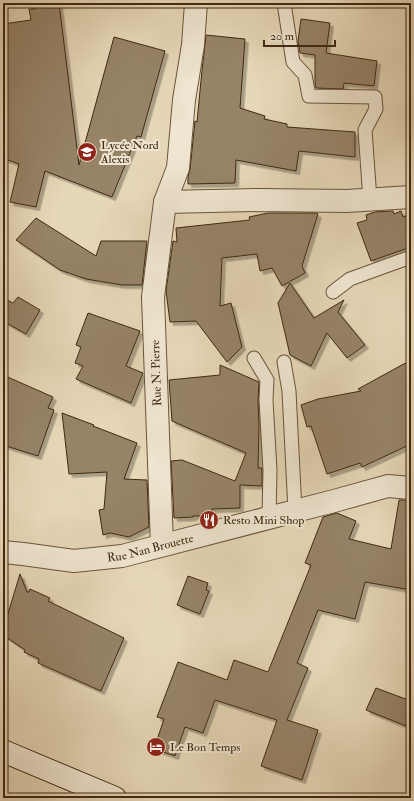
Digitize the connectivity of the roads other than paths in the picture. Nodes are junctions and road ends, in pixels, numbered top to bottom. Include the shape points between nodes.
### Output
1 (196, 3) edge
2 (284, 3) edge
3 (411, 197) edge
4 (370, 200) junction
5 (165, 202) junction
6 (411, 257) edge
7 (333, 292) dead end
8 (254, 358) dead end
9 (284, 362) dead end
10 (411, 488) edge
11 (295, 511) junction
12 (269, 518) junction
13 (162, 545) junction
14 (3, 552) edge
15 (3, 751) edge
16 (115, 798) edge

1 - 5 street, Rue N. Pierre via 178,168
2 - 4 lane via 293,62 305,75 309,96 375,97 376,109 365,130
3 - 4 street
4 - 5 street
5 - 13 street, Rue N. Pierre via 153,297
6 - 7 lane via 350,279
8 - 12 lane via 267,380
9 - 11 lane via 289,391
10 - 11 street, Rue Nan Brouette via 388,486
11 - 12 street, Rue Nan Brouette
12 - 13 street, Rue Nan Brouette
13 - 14 street, Rue Nan Brouette via 122,556 74,561
15 - 16 street

